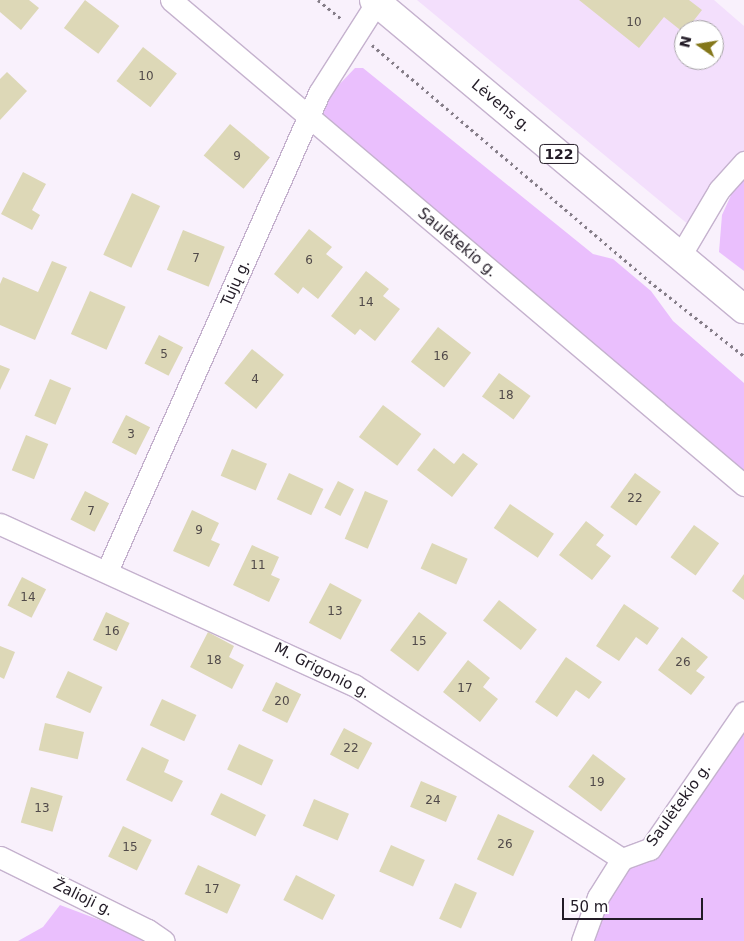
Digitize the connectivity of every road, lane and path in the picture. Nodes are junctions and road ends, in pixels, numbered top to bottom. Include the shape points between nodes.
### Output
1 (171, 0) edge
2 (318, 0) edge
3 (375, 1) edge
4 (356, 32) junction
5 (309, 116) junction
6 (744, 162) edge
7 (680, 256) junction
8 (744, 309) edge
9 (744, 356) edge
10 (744, 484) edge
11 (0, 524) edge
12 (107, 571) junction
13 (744, 712) edge
14 (0, 857) edge
15 (622, 859) junction
16 (164, 941) edge
17 (582, 941) edge

1 - 5 street, Saulėtekio g.
2 - 4 path
3 - 4 street, Tujų g.
3 - 7 main road, Lėvens g. / 122
4 - 5 street, Tujų g. via 327,76
4 - 9 path via 649,281
5 - 10 street, Saulėtekio g.
5 - 12 street, Tujų g.
6 - 7 street via 720,190
7 - 8 main road, Lėvens g. / 122
11 - 12 street, M. Grigonio g.
12 - 15 street, M. Grigonio g. via 354,684
13 - 15 street, Saulėtekio g. via 650,849
14 - 16 street, Žalioji g.
15 - 17 street via 598,897

